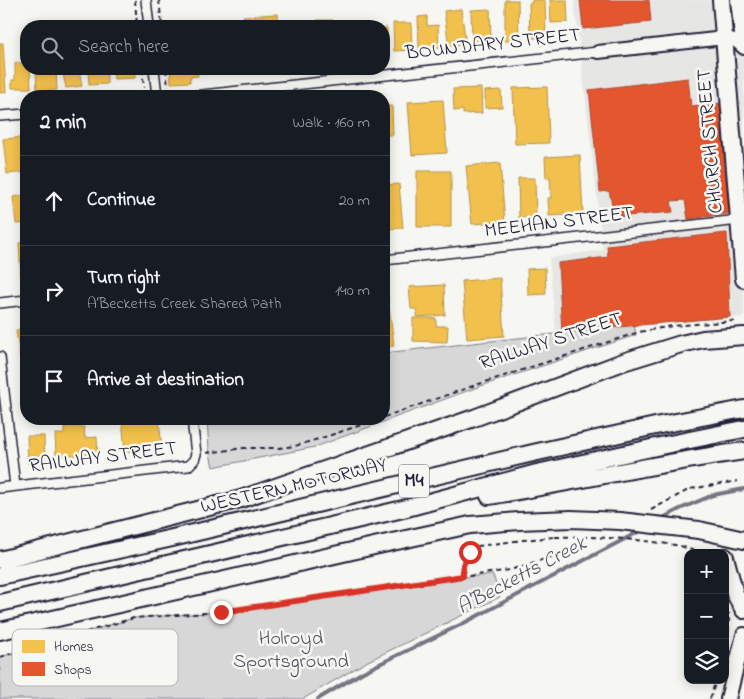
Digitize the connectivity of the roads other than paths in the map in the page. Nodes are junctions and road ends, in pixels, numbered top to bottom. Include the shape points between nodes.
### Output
1 (146, 0) edge
2 (741, 5) edge
3 (721, 7) edge
4 (148, 20) edge
5 (717, 39) junction
6 (744, 42) edge
7 (744, 48) edge
8 (598, 52) joint
9 (155, 75) edge
10 (386, 75) edge
11 (390, 75) edge
12 (156, 90) edge
13 (248, 90) edge
14 (20, 114) edge
15 (0, 116) edge
16 (739, 220) junction
17 (390, 259) edge
18 (744, 279) edge
19 (20, 301) edge
20 (0, 303) edge
21 (744, 336) edge
22 (0, 358) edge
23 (744, 409) edge
24 (193, 425) edge
25 (744, 429) edge
26 (744, 451) edge
27 (15, 486) junction
28 (0, 488) edge
29 (402, 509) junction
30 (699, 530) junction
31 (744, 540) edge
32 (720, 549) edge
33 (0, 560) edge
34 (729, 572) edge
35 (0, 576) edge
36 (0, 603) edge
37 (736, 611) edge
38 (13, 629) edge
39 (744, 635) edge
40 (728, 699) edge

1 - 4 street
2 - 3 street
2 - 6 highway
3 - 5 highway, CHURCH STREET
5 - 7 street via 730,38
5 - 8 street, BOUNDARY STREET
5 - 16 highway, CHURCH STREET
8 - 11 street, BOUNDARY STREET
9 - 12 street
10 - 13 street, BOUNDARY STREET
14 - 15 street
16 - 17 street, MEEHAN STREET
16 - 18 highway, CHURCH STREET
19 - 20 street
21 - 33 highway via 689,343 623,362 241,499
22 - 27 street
23 - 35 highway, WESTERN MOTORWAY / M4 via 533,453
24 - 27 street, RAILWAY STREET via 196,457 184,468
25 - 29 highway, M4 via 537,473
26 - 29 highway, M4
27 - 28 street, RAILWAY STREET
29 - 36 highway, M4
30 - 31 highway
30 - 32 highway
30 - 38 highway, bridge via 570,519 470,525
34 - 37 highway
39 - 40 main road

